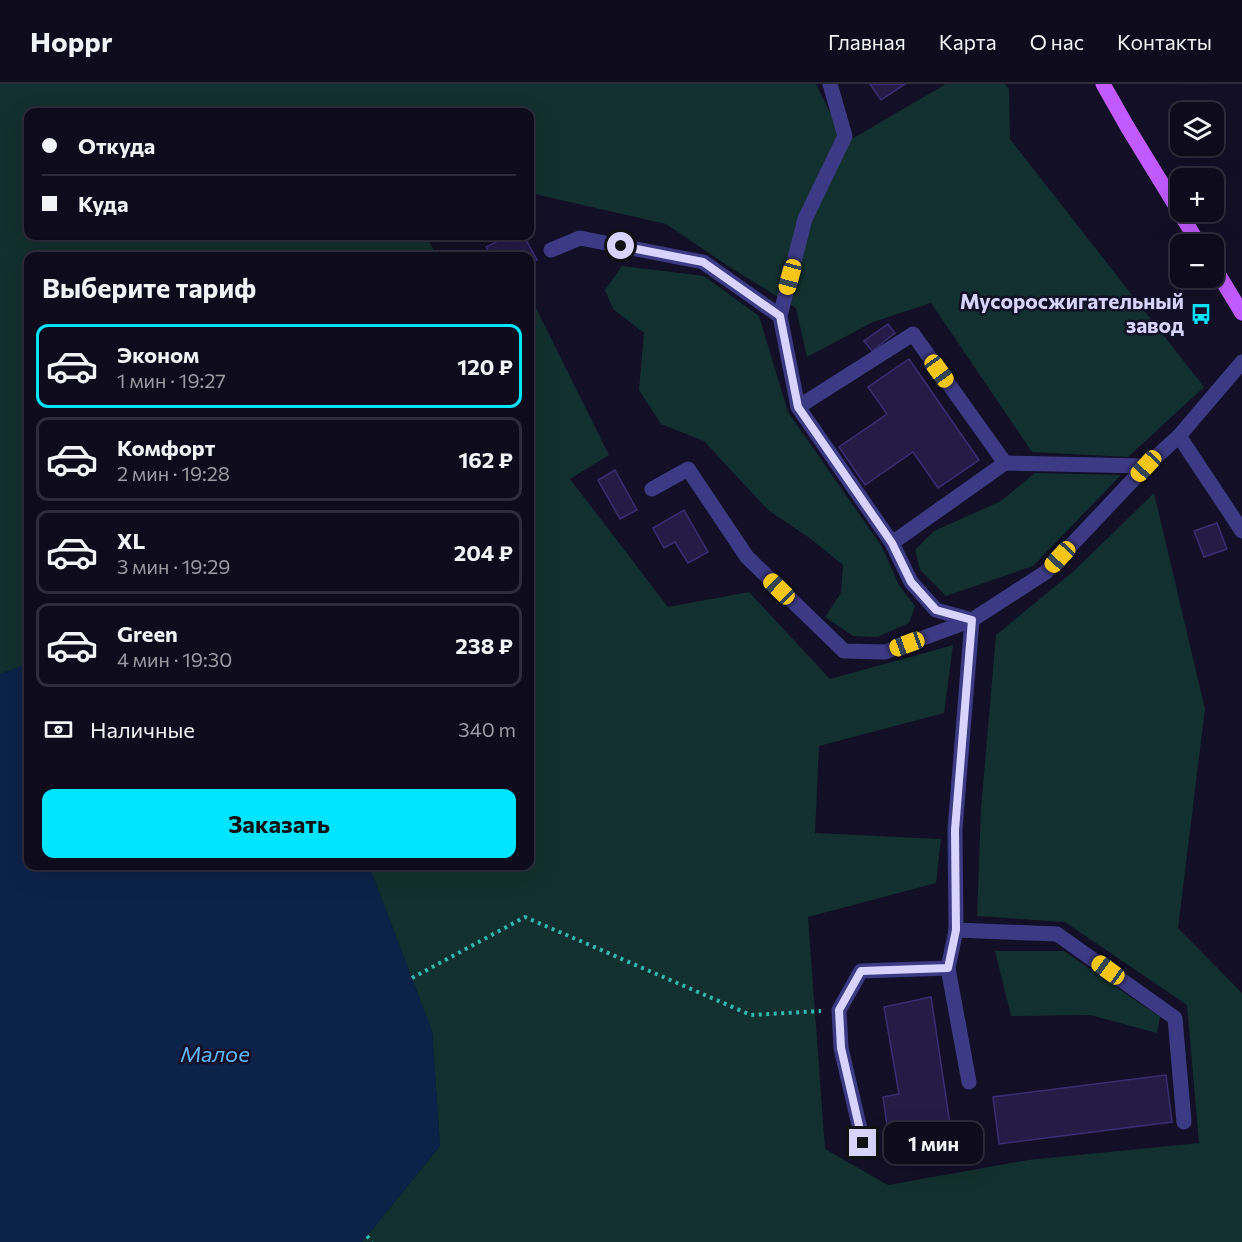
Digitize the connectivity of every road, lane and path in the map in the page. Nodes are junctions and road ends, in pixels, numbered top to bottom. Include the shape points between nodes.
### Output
1 (830, 84) edge
2 (1103, 84) edge
3 (1193, 234) edge
4 (551, 250) dead end
5 (1224, 283) edge
6 (1242, 313) edge
7 (780, 316) junction
8 (1242, 362) edge
9 (798, 407) junction
10 (1179, 436) junction
11 (1005, 463) junction
12 (1146, 466) junction
13 (652, 489) dead end
14 (1242, 531) edge
15 (892, 543) junction
16 (972, 620) junction
17 (956, 930) junction
18 (948, 968) junction
19 (412, 978) dead end
20 (839, 1010) junction
21 (969, 1082) dead end
22 (1184, 1122) dead end
23 (863, 1143) dead end
24 (367, 1236) dead end
25 (372, 1242) edge

1 - 7 lane via 844,136 805,219
2 - 3 main road
4 - 7 lane via 580,238 703,262
5 - 6 main road
7 - 9 lane
8 - 10 lane
9 - 11 lane via 912,334
9 - 15 lane
10 - 12 lane
10 - 14 lane
11 - 12 lane
11 - 15 lane
12 - 16 lane via 1046,572
13 - 16 lane via 688,470 747,558 844,651 885,652
15 - 16 lane via 911,582 936,610
16 - 17 lane via 955,830
17 - 18 lane
17 - 22 lane via 1057,934 1175,1018
18 - 20 lane via 861,971
18 - 21 lane
19 - 20 path via 525,917 751,1015
20 - 23 lane via 841,1048
24 - 25 path

